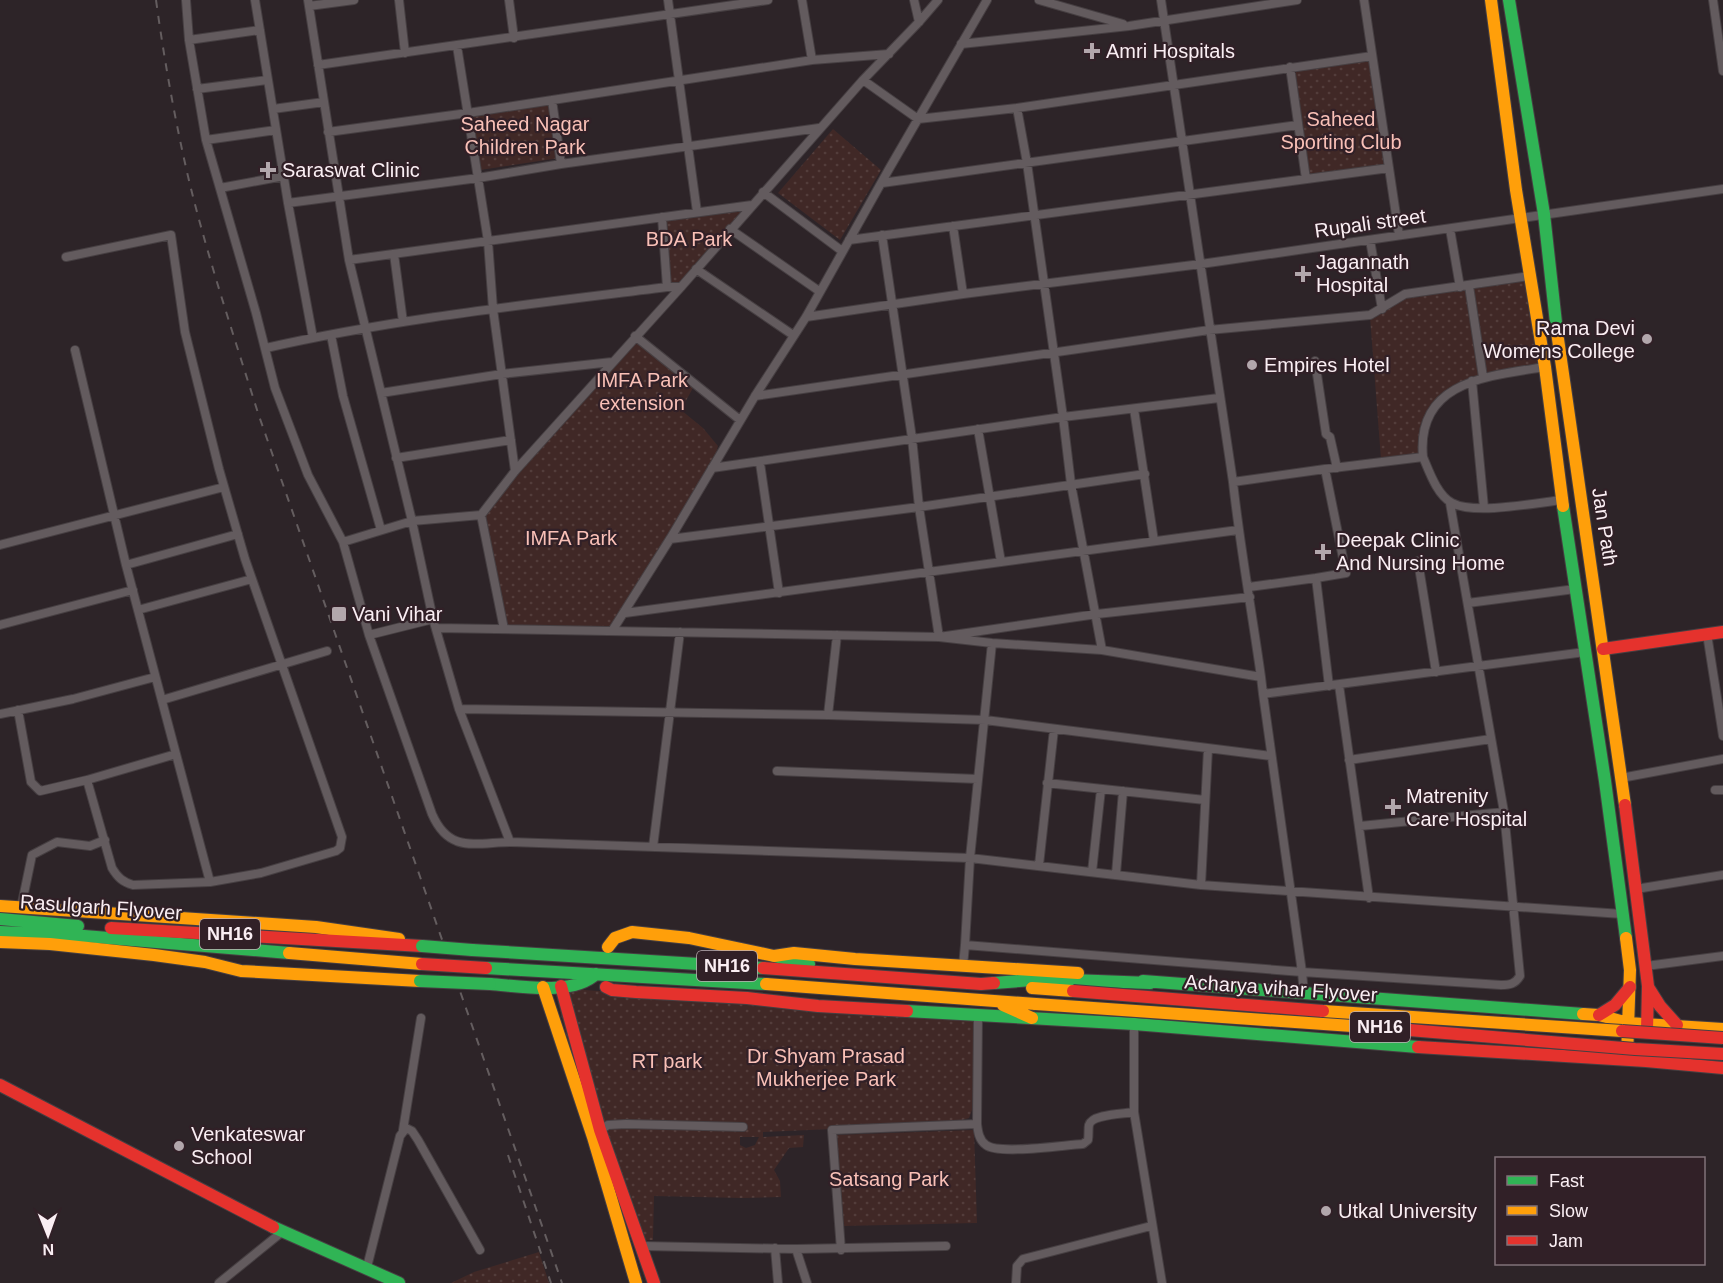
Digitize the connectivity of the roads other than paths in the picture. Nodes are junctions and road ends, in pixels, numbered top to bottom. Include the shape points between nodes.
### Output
1 (186, 0) edge
2 (255, 0) edge
3 (354, 0) edge
4 (399, 0) edge
5 (510, 0) edge
6 (668, 0) edge
7 (768, 0) edge
8 (802, 0) edge
9 (914, 0) edge
10 (938, 0) edge
11 (987, 0) edge
12 (1039, 0) edge
13 (1161, 0) edge
14 (1297, 0) edge
15 (1364, 0) edge
16 (1491, 0) edge
17 (1509, 0) edge
18 (1713, 0) edge
19 (309, 3) edge
20 (670, 14) junction
21 (1164, 20) junction
22 (919, 22) junction
23 (1129, 26) junction
24 (260, 30) junction
25 (1721, 35) edge
26 (514, 38) junction
27 (189, 40) junction
28 (961, 44) junction
29 (457, 46) junction
30 (405, 53) junction
31 (889, 54) junction
32 (1372, 56) junction
33 (812, 60) junction
34 (318, 65) junction
35 (1290, 67) junction
36 (1723, 71) edge
37 (267, 80) junction
38 (863, 80) junction
39 (680, 81) junction
40 (1174, 86) junction
41 (197, 89) junction
42 (552, 100) junction
43 (324, 102) junction
44 (1017, 108) junction
45 (273, 109) junction
46 (468, 113) junction
47 (918, 118) junction
48 (1298, 125) junction
49 (820, 128) junction
50 (276, 130) junction
51 (328, 132) junction
52 (206, 140) junction
53 (1182, 141) junction
54 (689, 147) junction
55 (1027, 163) junction
56 (561, 164) junction
57 (1389, 168) junction
58 (284, 176) junction
59 (478, 178) junction
60 (1306, 179) junction
61 (882, 183) junction
62 (220, 188) junction
63 (1723, 189) edge
64 (763, 192) junction
65 (1190, 195) junction
66 (338, 197) junction
67 (288, 203) junction
68 (752, 205) junction
69 (697, 212) junction
70 (1544, 214) junction
71 (1034, 216) junction
72 (662, 217) junction
73 (1521, 219) junction
74 (953, 226) junction
75 (730, 229) junction
76 (1450, 229) junction
77 (1399, 235) junction
78 (882, 236) junction
79 (849, 240) junction
80 (1370, 240) junction
81 (488, 241) junction
82 (842, 251) junction
83 (394, 254) junction
84 (66, 257) dead end
85 (349, 261) junction
86 (1201, 264) junction
87 (696, 268) junction
88 (1529, 276) junction
89 (1044, 285) junction
90 (667, 287) junction
91 (681, 287) junction
92 (1465, 287) junction
93 (819, 291) junction
94 (963, 294) junction
95 (891, 306) junction
96 (493, 309) junction
97 (1382, 309) junction
98 (806, 317) junction
99 (403, 322) junction
100 (366, 329) junction
101 (1209, 330) junction
102 (331, 335) junction
103 (793, 335) junction
104 (635, 336) junction
105 (313, 338) junction
106 (266, 348) junction
107 (75, 350) dead end
108 (1053, 351) junction
109 (1315, 361) dead end
110 (612, 362) junction
111 (1545, 367) junction
112 (502, 374) junction
113 (901, 374) junction
114 (1483, 377) junction
115 (1472, 381) junction
116 (381, 393) junction
117 (755, 396) junction
118 (1219, 398) junction
119 (1134, 409) junction
120 (1063, 417) junction
121 (740, 420) junction
122 (978, 429) junction
123 (912, 438) junction
124 (511, 440) junction
125 (1423, 456) junction
126 (396, 458) junction
127 (760, 463) junction
128 (712, 468) junction
129 (1337, 468) junction
130 (1325, 470) junction
131 (515, 471) junction
132 (1145, 474) junction
133 (1233, 482) junction
134 (1071, 484) junction
135 (224, 487) junction
136 (990, 496) junction
137 (1562, 500) junction
138 (1450, 503) junction
139 (920, 507) junction
140 (1484, 508) junction
141 (115, 515) junction
142 (481, 515) junction
143 (412, 521) junction
144 (769, 527) junction
145 (381, 530) junction
146 (1238, 530) junction
147 (238, 534) junction
148 (670, 539) junction
149 (1154, 541) junction
150 (343, 542) junction
151 (0, 545) edge
152 (1082, 551) junction
153 (1418, 561) dead end
154 (1000, 562) junction
155 (126, 565) junction
156 (929, 573) junction
157 (1316, 578) junction
158 (252, 579) junction
159 (1575, 589) junction
160 (133, 590) junction
161 (1250, 592) junction
162 (779, 593) junction
163 (1468, 603) junction
164 (138, 610) junction
165 (625, 613) junction
166 (1097, 614) junction
167 (434, 624) junction
168 (0, 625) edge
169 (504, 629) junction
170 (612, 631) junction
171 (680, 632) junction
172 (1723, 632) edge
173 (1707, 634) junction
174 (369, 635) junction
175 (837, 635) junction
176 (939, 637) junction
177 (992, 643) junction
178 (1603, 649) junction
179 (1102, 650) junction
180 (327, 651) dead end
181 (1585, 652) junction
182 (281, 665) junction
183 (1479, 666) junction
184 (1436, 672) junction
185 (156, 677) junction
186 (1261, 677) junction
187 (1339, 685) junction
188 (1329, 686) junction
189 (1263, 694) junction
190 (162, 700) junction
191 (459, 709) junction
192 (18, 710) junction
193 (670, 713) junction
194 (0, 714) edge
195 (828, 715) junction
196 (985, 720) junction
197 (1054, 729) junction
198 (1723, 736) edge
199 (1491, 739) junction
200 (1208, 749) junction
201 (176, 754) junction
202 (1271, 756) junction
203 (1723, 759) edge
204 (1349, 760) junction
205 (777, 771) dead end
206 (1621, 778) junction
207 (978, 779) junction
208 (87, 780) junction
209 (1047, 783) junction
210 (1101, 789) junction
211 (1123, 791) junction
212 (1205, 800) junction
213 (1504, 812) junction
214 (1360, 826) junction
215 (105, 840) junction
216 (510, 842) junction
217 (653, 847) junction
218 (970, 858) junction
219 (1040, 865) junction
220 (1092, 872) junction
221 (1116, 874) junction
222 (1723, 875) edge
223 (210, 882) junction
224 (1202, 885) junction
225 (1636, 889) junction
226 (1291, 892) junction
227 (1369, 898) junction
228 (0, 906) edge
229 (1514, 907) junction
230 (21, 908) junction
231 (1622, 914) junction
232 (0, 920) edge
233 (0, 932) edge
234 (0, 942) edge
235 (965, 945) junction
236 (418, 946) junction
237 (608, 948) dead end
238 (774, 956) junction
239 (1723, 956) edge
240 (963, 966) junction
241 (1646, 966) junction
242 (1302, 972) junction
243 (596, 974) junction
244 (850, 974) junction
245 (1150, 982) junction
246 (981, 984) junction
247 (561, 986) junction
248 (1648, 986) junction
249 (543, 987) junction
250 (606, 987) dead end
251 (1630, 987) junction
252 (1304, 994) junction
253 (995, 1001) junction
254 (978, 1015) junction
255 (1599, 1016) junction
256 (420, 1018) dead end
257 (1032, 1018) junction
258 (1628, 1023) junction
259 (1647, 1023) junction
260 (1134, 1024) junction
261 (1677, 1025) junction
262 (1723, 1029) edge
263 (1723, 1038) edge
264 (1723, 1054) edge
265 (1627, 1060) junction
266 (1646, 1061) junction
267 (1723, 1068) edge
268 (0, 1085) edge
269 (1134, 1112) junction
270 (977, 1124) junction
271 (743, 1127) dead end
272 (403, 1130) junction
273 (600, 1130) junction
274 (1151, 1226) junction
275 (282, 1232) junction
276 (642, 1246) junction
277 (946, 1246) dead end
278 (775, 1248) junction
279 (796, 1249) junction
280 (480, 1250) dead end
281 (841, 1250) junction
282 (648, 1265) junction
283 (367, 1267) junction
284 (632, 1270) junction
285 (219, 1283) edge
286 (399, 1283) edge
287 (636, 1283) edge
288 (643, 1283) edge
289 (654, 1283) edge
290 (778, 1283) edge
291 (807, 1283) edge
292 (1016, 1283) edge
293 (1162, 1283) edge

1 - 27 street
2 - 24 street
3 - 19 street
4 - 30 street
5 - 26 street
6 - 20 street
7 - 20 street
8 - 33 street
9 - 22 street
10 - 22 street
11 - 28 street
12 - 23 street
13 - 21 street
14 - 21 street
15 - 32 street
16 - 73 main road, Jan Path
17 - 70 main road, Jan Path
18 - 25 street
19 - 34 street
20 - 26 street
20 - 39 street
21 - 23 street
21 - 40 street
22 - 31 street
23 - 28 street
24 - 27 street
24 - 37 street
25 - 36 street
26 - 29 street
27 - 41 street
28 - 47 street
29 - 30 street
29 - 46 street
30 - 34 street
31 - 33 street
31 - 38 street
32 - 35 street
32 - 57 street
33 - 39 street
34 - 43 street
35 - 40 street
35 - 48 street
37 - 41 street
37 - 45 street
38 - 47 street
38 - 49 street
39 - 42 street
39 - 54 street
40 - 44 street
40 - 53 street
41 - 52 street
42 - 46 street
42 - 56 street
43 - 45 street
43 - 51 street
44 - 47 street
44 - 55 street
45 - 50 street
46 - 51 street
46 - 59 street
47 - 61 street
48 - 53 street
48 - 60 street
49 - 54 street
49 - 64 street
50 - 52 street
50 - 58 street
51 - 66 street
52 - 62 street
53 - 55 street
53 - 65 street
54 - 56 street
54 - 69 street
55 - 61 street
55 - 71 street
56 - 59 street
57 - 60 street
57 - 77 street
58 - 62 street
58 - 67 street
59 - 66 street
59 - 81 street
60 - 65 street
61 - 79 street
62 - 106 street
63 - 70 street, Rupali street
64 - 68 street
64 - 82 street
65 - 71 street
65 - 86 street
66 - 67 street
66 - 85 street
67 - 105 street
68 - 69 street
68 - 75 street
69 - 72 street
70 - 73 street, Rupali street
70 - 178 main road, Jan Path via 1561,365
71 - 74 street
71 - 89 street
72 - 81 street
72 - 90 street
73 - 76 street, Rupali street
73 - 88 main road, Jan Path
74 - 78 street
74 - 94 street
75 - 87 street
75 - 93 street
76 - 77 street, Rupali street
76 - 92 street
77 - 80 street, Rupali street
78 - 79 street
78 - 95 street
79 - 82 street
80 - 86 street, Rupali street
80 - 97 street
81 - 83 street
81 - 96 street
82 - 93 street
83 - 85 street
83 - 99 street
84 - 135 street via 171,235 185,332
85 - 100 street
86 - 89 street, Rupali street
86 - 101 street
87 - 91 street
87 - 103 street
88 - 92 street
88 - 111 main road, Jan Path
89 - 94 street, Rupali street
89 - 108 street
90 - 91 street
90 - 96 street
91 - 104 street
92 - 97 street via 1405,294
92 - 114 street
93 - 98 street
94 - 95 street, Rupali street
95 - 98 street, Rupali street
95 - 113 street
96 - 99 street
96 - 112 street
97 - 101 street via 1370,315
98 - 103 street
99 - 100 street
100 - 102 street
100 - 116 street
101 - 108 street
101 - 118 street
102 - 105 street
102 - 145 street via 343,396
103 - 117 street
104 - 110 street
104 - 121 street
105 - 106 street
106 - 150 street via 275,388 308,475
107 - 141 street
108 - 113 street
108 - 120 street
109 - 129 street via 1326,434
110 - 112 street
110 - 131 street
111 - 114 street
111 - 137 main road, Jan Path
112 - 116 street
112 - 124 street
113 - 117 street
113 - 123 street
114 - 115 street
115 - 125 street via 1441,399 1429,415 1423,430
115 - 140 street
116 - 126 street
117 - 121 street
118 - 119 street
118 - 133 street
119 - 120 street
119 - 132 street
120 - 122 street
120 - 134 street
121 - 128 street
122 - 123 street
122 - 136 street
123 - 127 street
123 - 139 street
124 - 126 street
124 - 131 street
125 - 129 street
125 - 138 street via 1436,485
126 - 143 street
127 - 128 street
127 - 144 street
128 - 148 street
129 - 130 street
130 - 133 street
130 - 157 street via 1346,573
131 - 142 street
132 - 134 street
132 - 149 street
133 - 146 street
134 - 136 street
134 - 152 street
135 - 141 street
135 - 147 street
136 - 139 street
136 - 154 street
137 - 140 street
137 - 159 main road, Jan Path
138 - 140 street
138 - 163 street
139 - 144 street
139 - 156 street
141 - 151 street
141 - 155 street
142 - 143 street
142 - 169 street
143 - 145 street
143 - 167 street
144 - 148 street
144 - 162 street
145 - 150 street
146 - 149 street
146 - 161 street
147 - 155 street
147 - 158 street
148 - 165 street
149 - 152 street
150 - 174 street
152 - 154 street
152 - 166 street
153 - 184 street
154 - 156 street
155 - 160 street
156 - 162 street
156 - 176 street
157 - 161 street
157 - 188 street
158 - 164 street
158 - 182 street
159 - 163 street
159 - 181 main road, Jan Path
160 - 164 street
160 - 168 street
161 - 166 street
161 - 186 street
162 - 165 street
163 - 183 street
164 - 185 street
165 - 170 street
166 - 176 street
166 - 179 street
167 - 169 street
167 - 174 street
167 - 191 street
169 - 170 street
170 - 171 street
171 - 175 street
171 - 193 street
172 - 173 main road
173 - 178 main road
173 - 198 street
174 - 216 street via 438,828 458,843
175 - 176 street
175 - 195 street
176 - 177 street
177 - 179 street
177 - 196 street
178 - 206 main road, Jan Path
179 - 186 street
180 - 182 street
181 - 183 street
181 - 231 main road, Jan Path
182 - 190 street
182 - 223 street via 342,842 336,851 261,873
183 - 184 street
183 - 199 street
184 - 187 street
185 - 190 street
185 - 192 street
186 - 189 street
187 - 188 street
187 - 204 street
188 - 189 street
189 - 202 street
190 - 201 street
191 - 193 street
191 - 216 street
192 - 194 street
192 - 208 street via 31,782 40,791
193 - 195 street
193 - 217 street
195 - 196 street
196 - 197 street
196 - 207 street
197 - 200 street
197 - 209 street
199 - 204 street
199 - 213 street
200 - 202 street
200 - 212 street
201 - 208 street
201 - 223 street
202 - 226 street
203 - 206 street
204 - 214 street
205 - 207 street
206 - 225 main road, Jan Path
207 - 218 street
208 - 215 street
209 - 210 street
209 - 219 street
210 - 211 street
210 - 220 street
211 - 212 street
211 - 221 street
212 - 224 street
213 - 214 street
213 - 229 street
214 - 227 street
215 - 223 street via 112,868 125,883
215 - 230 street via 90,846 57,842 32,855
216 - 217 street
217 - 218 street
218 - 219 street
218 - 235 street
219 - 220 street
220 - 221 street
221 - 224 street
222 - 225 street
224 - 226 street
225 - 241 main road, Jan Path
226 - 227 street
226 - 242 street
227 - 229 street
228 - 230 main road
229 - 231 street
229 - 242 street via 1520,976 1511,985
230 - 236 main road via 316,927 375,934
231 - 251 main road, Jan Path
232 - 236 main road, Rasulgarh Flyover / NH16
233 - 243 main road, Rasulgarh Flyover / NH16, bridge
234 - 249 main road, bridge via 164,957 242,971
235 - 240 street
235 - 242 street
236 - 244 main road, NH16, bridge
237 - 238 main road via 615,938 632,932 689,938
238 - 240 main road via 794,953
238 - 244 main road
239 - 241 street
240 - 245 main road
241 - 248 main road, Jan Path
242 - 252 street
243 - 247 main road via 584,983
243 - 253 main road, NH16
244 - 246 main road, NH16
245 - 246 main road via 1045,979
245 - 252 main road
246 - 263 main road, Acharya vihar Flyover / NH16, bridge
247 - 249 main road
247 - 273 main road
248 - 259 main road, Jan Path
248 - 261 main road
249 - 284 main road
250 - 254 main road
251 - 255 main road
251 - 258 main road, Jan Path
252 - 255 main road
253 - 257 main road
253 - 264 main road, Acharya vihar Flyover / NH16, bridge
254 - 257 main road
254 - 270 street
255 - 258 main road
256 - 272 street
257 - 260 main road
258 - 259 main road
258 - 265 main road, Jan Path
259 - 261 main road
259 - 266 main road, Jan Path
260 - 265 main road
260 - 269 street
261 - 262 main road
265 - 266 main road
266 - 267 main road
268 - 275 main road
269 - 270 street via 1095,1118 1089,1123 1086,1142 1062,1146 992,1149 980,1138
269 - 274 street
270 - 281 street via 832,1130
271 - 273 street via 626,1124 608,1125
272 - 280 street via 409,1128 418,1140
272 - 283 street
273 - 276 main road
274 - 292 street via 1023,1259 1017,1266
274 - 293 street
275 - 283 main road
275 - 285 street
276 - 278 street
276 - 282 main road
277 - 281 street
278 - 279 street
278 - 290 street
279 - 281 street
279 - 291 street
282 - 288 main road
282 - 289 main road
283 - 286 main road
284 - 287 main road
284 - 288 main road

